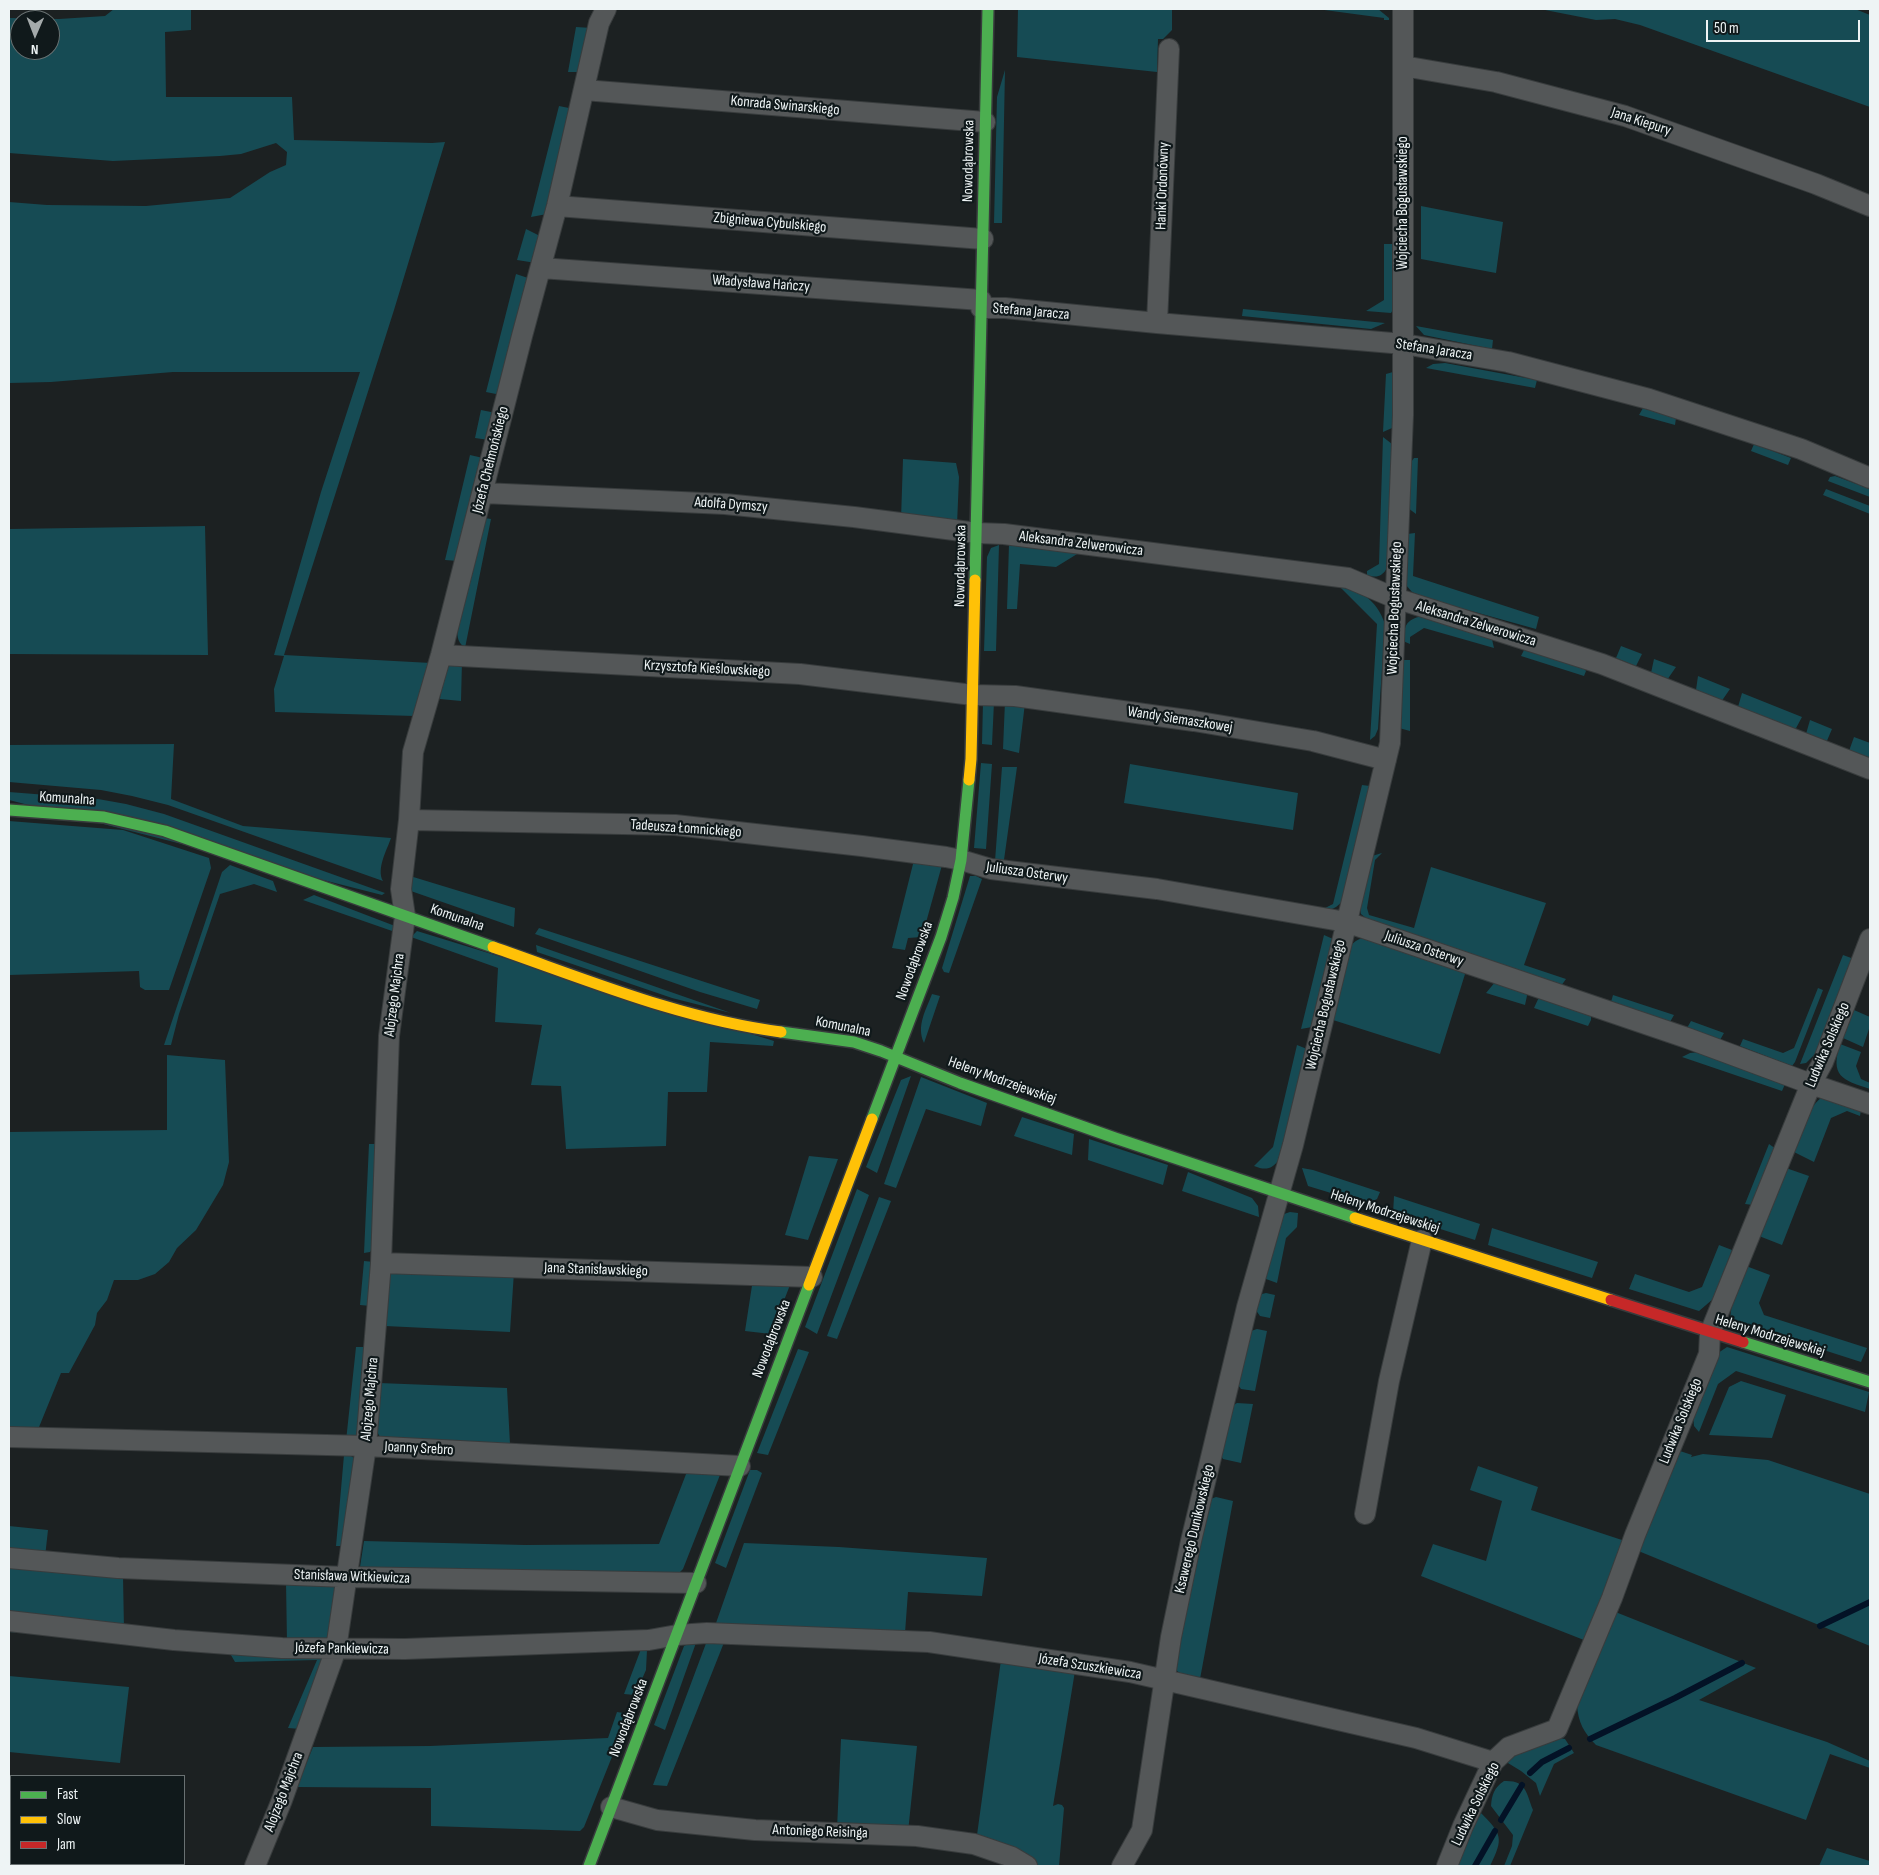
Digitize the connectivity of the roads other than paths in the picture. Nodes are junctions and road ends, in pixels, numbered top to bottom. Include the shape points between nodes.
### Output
1 (606, 9) edge
2 (988, 9) edge
3 (1403, 9) edge
4 (1169, 49) dead end
5 (1403, 66) junction
6 (584, 90) junction
7 (985, 122) junction
8 (557, 206) junction
9 (1870, 206) edge
10 (983, 240) junction
11 (541, 268) junction
12 (981, 304) junction
13 (1158, 323) junction
14 (1404, 344) junction
15 (1870, 478) edge
16 (483, 493) junction
17 (977, 533) junction
18 (1395, 598) junction
19 (441, 655) junction
20 (972, 695) junction
21 (1386, 760) junction
22 (1870, 769) edge
23 (9, 810) edge
24 (409, 820) junction
25 (961, 860) junction
26 (405, 916) junction
27 (1346, 922) junction
28 (1870, 940) edge
29 (896, 1055) junction
30 (1811, 1084) junction
31 (1870, 1104) edge
32 (1278, 1193) junction
33 (1422, 1240) junction
34 (381, 1263) junction
35 (812, 1277) junction
36 (1710, 1333) junction
37 (1870, 1382) edge
38 (9, 1437) edge
39 (366, 1446) junction
40 (740, 1466) junction
41 (1365, 1514) dead end
42 (9, 1558) edge
43 (346, 1578) junction
44 (696, 1582) junction
45 (9, 1621) edge
46 (677, 1635) junction
47 (336, 1649) junction
48 (1164, 1681) junction
49 (1493, 1762) junction
50 (611, 1807) junction
51 (255, 1866) edge
52 (588, 1866) edge
53 (1027, 1866) edge
54 (1122, 1866) edge
55 (1448, 1866) edge

1 - 6 street, Józefa Chełmońskiego via 599,23
2 - 7 street, Nowodąbrowska
3 - 5 street, Wojciecha Bogusławskiego
4 - 13 street, Hanki Ordonówny
5 - 9 street, Jana Kiepury via 1496,82 1625,116
5 - 14 street, Wojciecha Bogusławskiego
6 - 7 street, Konrada Swinarskiego
6 - 8 street, Józefa Chełmońskiego
7 - 10 street, Nowodąbrowska
8 - 10 street, Zbigniewa Cybulskiego
8 - 11 street, Józefa Chełmońskiego
10 - 12 street, Nowodąbrowska
11 - 12 street, Władysława Hańczy
11 - 16 street, Józefa Chełmońskiego
12 - 13 street, Stefana Jaracza
12 - 17 street, Nowodąbrowska
13 - 14 street, Stefana Jaracza
14 - 15 street, Stefana Jaracza via 1508,362 1649,399 1801,449
14 - 18 street, Wojciecha Bogusławskiego
16 - 17 street, Adolfa Dymszy via 725,504
16 - 19 street, Józefa Chełmońskiego
17 - 18 street, Aleksandra Zelwerowicza via 1348,578
17 - 20 street, Nowodąbrowska
18 - 21 street, Wojciecha Bogusławskiego via 1390,743
18 - 22 street, Aleksandra Zelwerowicza via 1602,664
19 - 20 street, Krzysztofa Kieślowskiego via 800,674
19 - 24 street, Józefa Chełmońskiego via 413,752
20 - 21 street, Wandy Siemaszkowej via 1015,696 1194,721 1313,741
20 - 25 street, Nowodąbrowska via 971,759
21 - 27 street, Wojciecha Bogusławskiego
23 - 26 street, Komunalna via 104,817 165,831
24 - 25 street, Tadeusza Łomnickiego via 675,826
24 - 26 street, Józefa Chełmońskiego via 401,889
25 - 27 street, Juliusza Osterwy via 990,869 1157,889
25 - 29 street, Nowodąbrowska via 941,937
26 - 29 street, Komunalna via 670,1009 750,1028 854,1042
26 - 34 street, Alojzego Majchra via 389,1036
27 - 30 street, Juliusza Osterwy via 1687,1038
27 - 32 street, Wojciecha Bogusławskiego via 1293,1145
28 - 30 street, Ludwika Solskiego via 1823,1062
29 - 32 street, Heleny Modrzejewskiej via 978,1089
29 - 35 street, Nowodąbrowska
30 - 31 street, Juliusza Osterwy
30 - 36 street, Ludwika Solskiego
32 - 33 street, Heleny Modrzejewskiej
32 - 48 street, Ksawerego Dunikowskiego via 1191,1541
33 - 36 street, Heleny Modrzejewskiej
33 - 41 street via 1390,1381
34 - 35 street, Jana Stanisławskiego
34 - 39 street, Alojzego Majchra
35 - 40 street, Nowodąbrowska
36 - 37 street, Heleny Modrzejewskiej
36 - 49 street, Ludwika Solskiego via 1709,1354 1557,1729 1509,1747
38 - 39 street, Joanny Srebro
39 - 40 street, Joanny Srebro
39 - 43 street, Alojzego Majchra
40 - 44 street, Nowodąbrowska
42 - 43 street, Stanisława Witkiewicza via 118,1568
43 - 44 street, Stanisława Witkiewicza
43 - 47 street, Alojzego Majchra
44 - 46 street, Nowodąbrowska
45 - 47 street, Józefa Pankiewicza via 174,1640
46 - 47 street, Józefa Pankiewicza via 649,1640
46 - 48 street, Józefa Szuszkiewicza via 765,1634 929,1642 1130,1672
46 - 50 street, Nowodąbrowska
47 - 51 street, Alojzego Majchra
48 - 49 street, Józefa Szuszkiewicza via 1416,1738
48 - 54 street, Ksawerego Dunikowskiego via 1142,1830
49 - 55 street, Ludwika Solskiego
50 - 52 street, Nowodąbrowska
50 - 53 street, Antoniego Reisinga via 657,1820 755,1830 917,1836 974,1844 1012,1857

